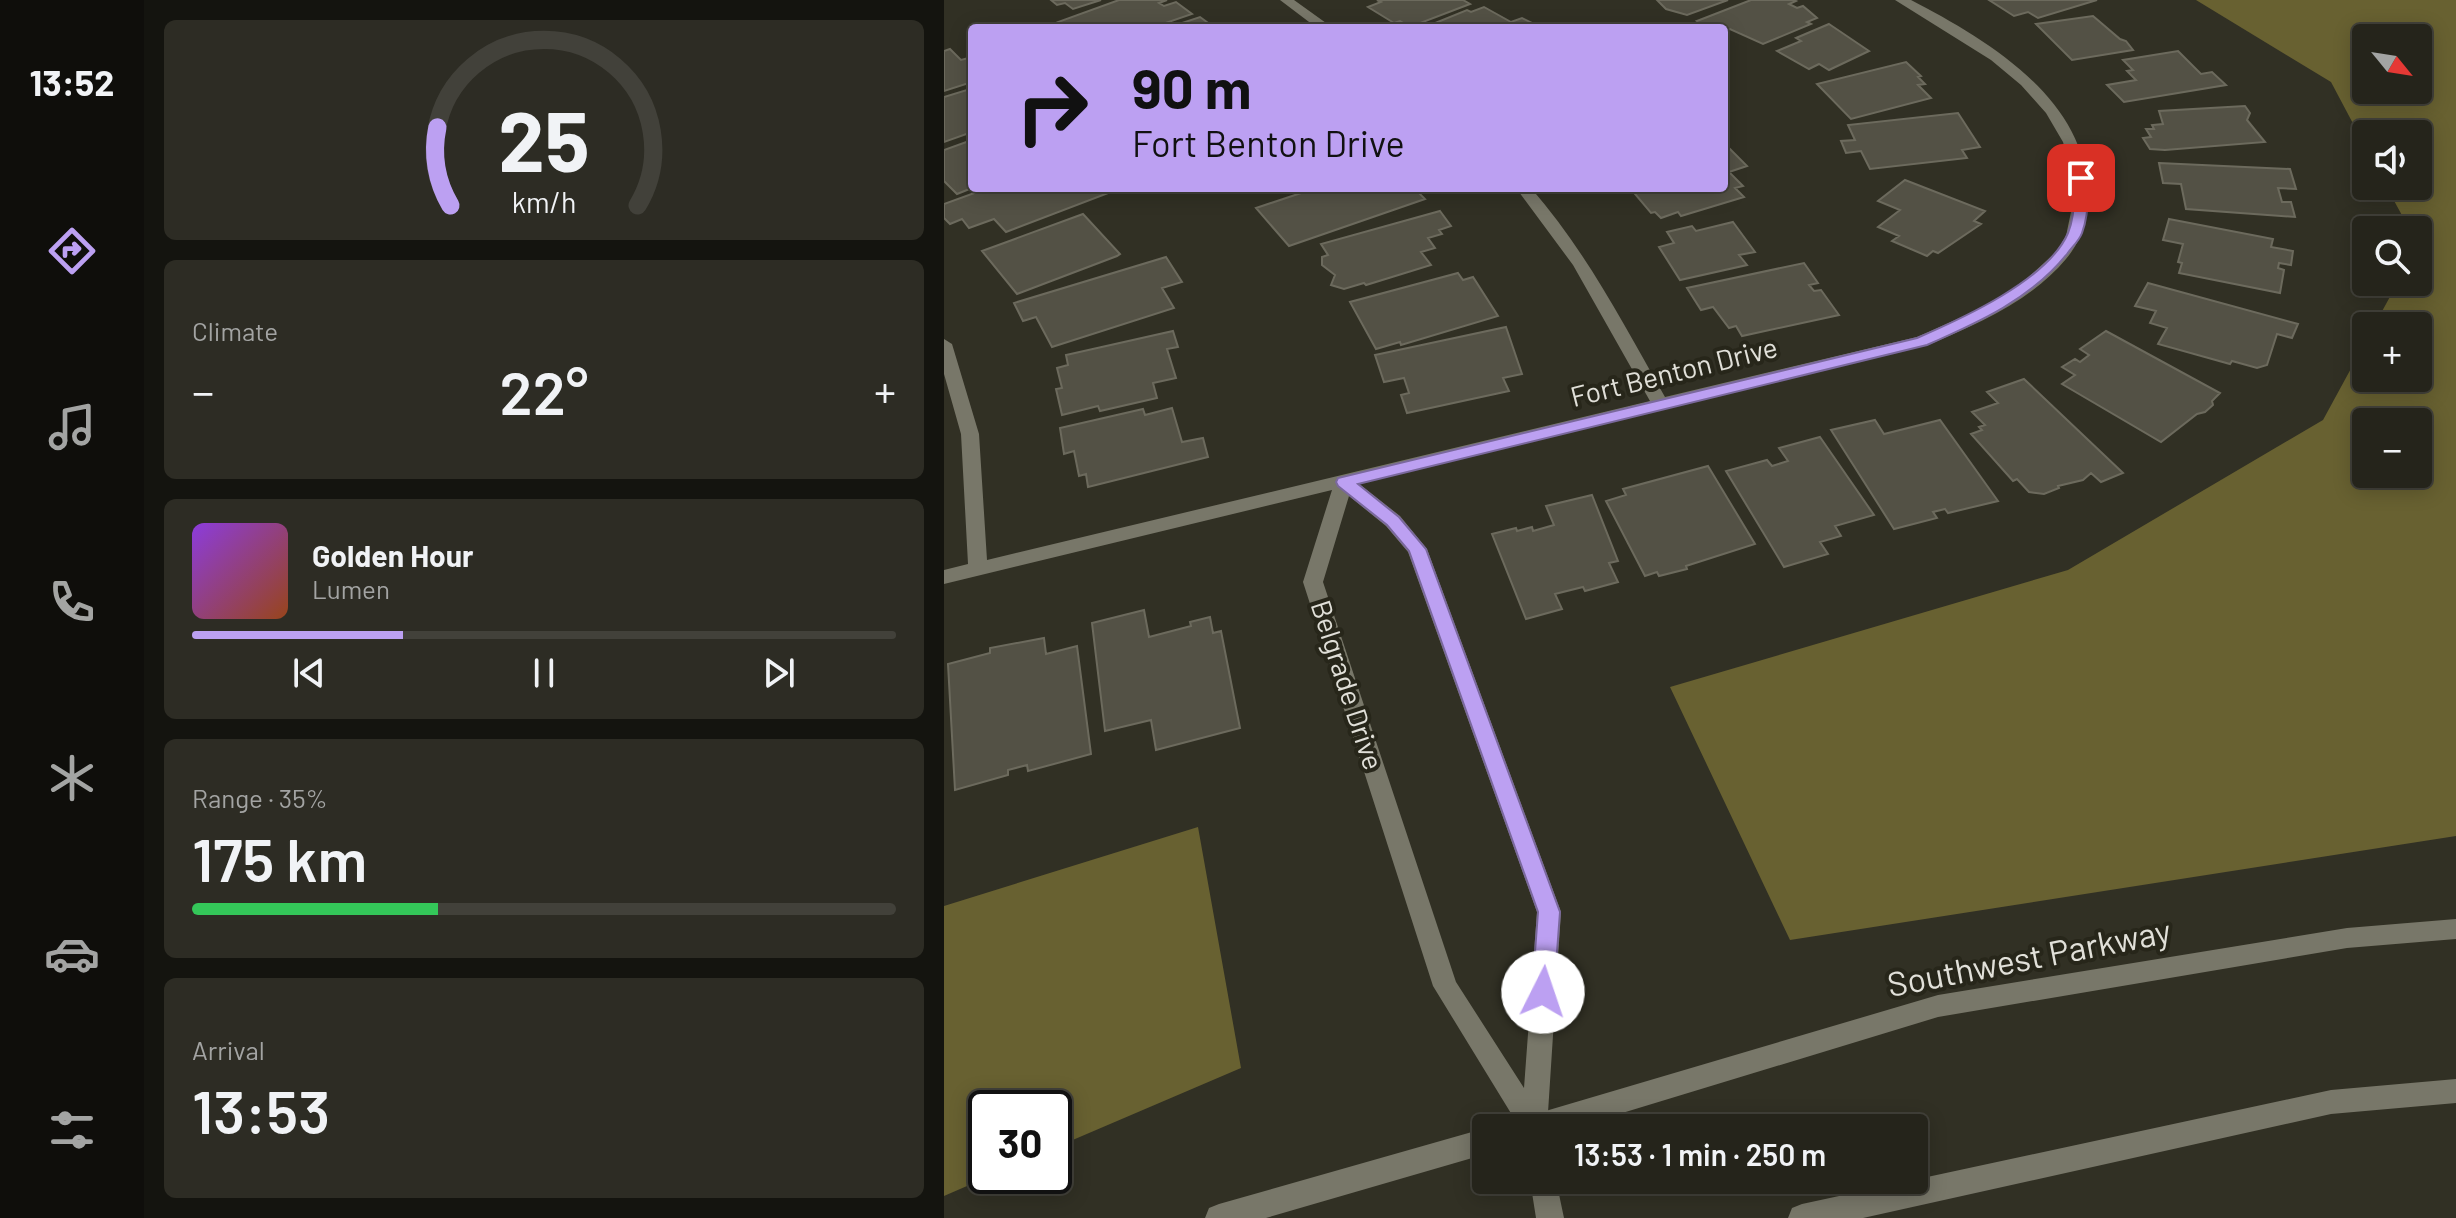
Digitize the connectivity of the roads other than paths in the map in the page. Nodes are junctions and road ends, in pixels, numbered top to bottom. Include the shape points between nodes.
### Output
1 (1286, 0) edge
2 (1901, 0) edge
3 (1320, 24) edge
4 (1527, 192) edge
5 (944, 344) edge
6 (1660, 404) junction
7 (1344, 482) junction
8 (978, 568) junction
9 (944, 577) edge
10 (2456, 929) edge
11 (2456, 1091) edge
12 (1524, 1114) edge
13 (1534, 1114) edge
14 (1579, 1114) edge
15 (1472, 1145) edge
16 (1546, 1194) edge
17 (1219, 1218) edge
18 (1550, 1218) edge
19 (1802, 1218) edge

1 - 3 street
2 - 6 street, Fort Benton Drive via 1990,51 2023,79 2060,124 2079,159 2082,197 2074,235 2050,266 2013,296 1922,341
4 - 6 street via 1599,293
5 - 8 street via 970,434
6 - 7 street, Fort Benton Drive
7 - 8 street, Fort Benton Drive
7 - 12 street, Belgrade Drive via 1313,582 1445,986
7 - 13 street via 1393,521 1417,549 1549,912
8 - 9 street, Fort Benton Drive
10 - 14 street, Southwest Parkway via 2347,938 1938,1006
11 - 19 street via 2331,1102
15 - 17 street
16 - 18 street

